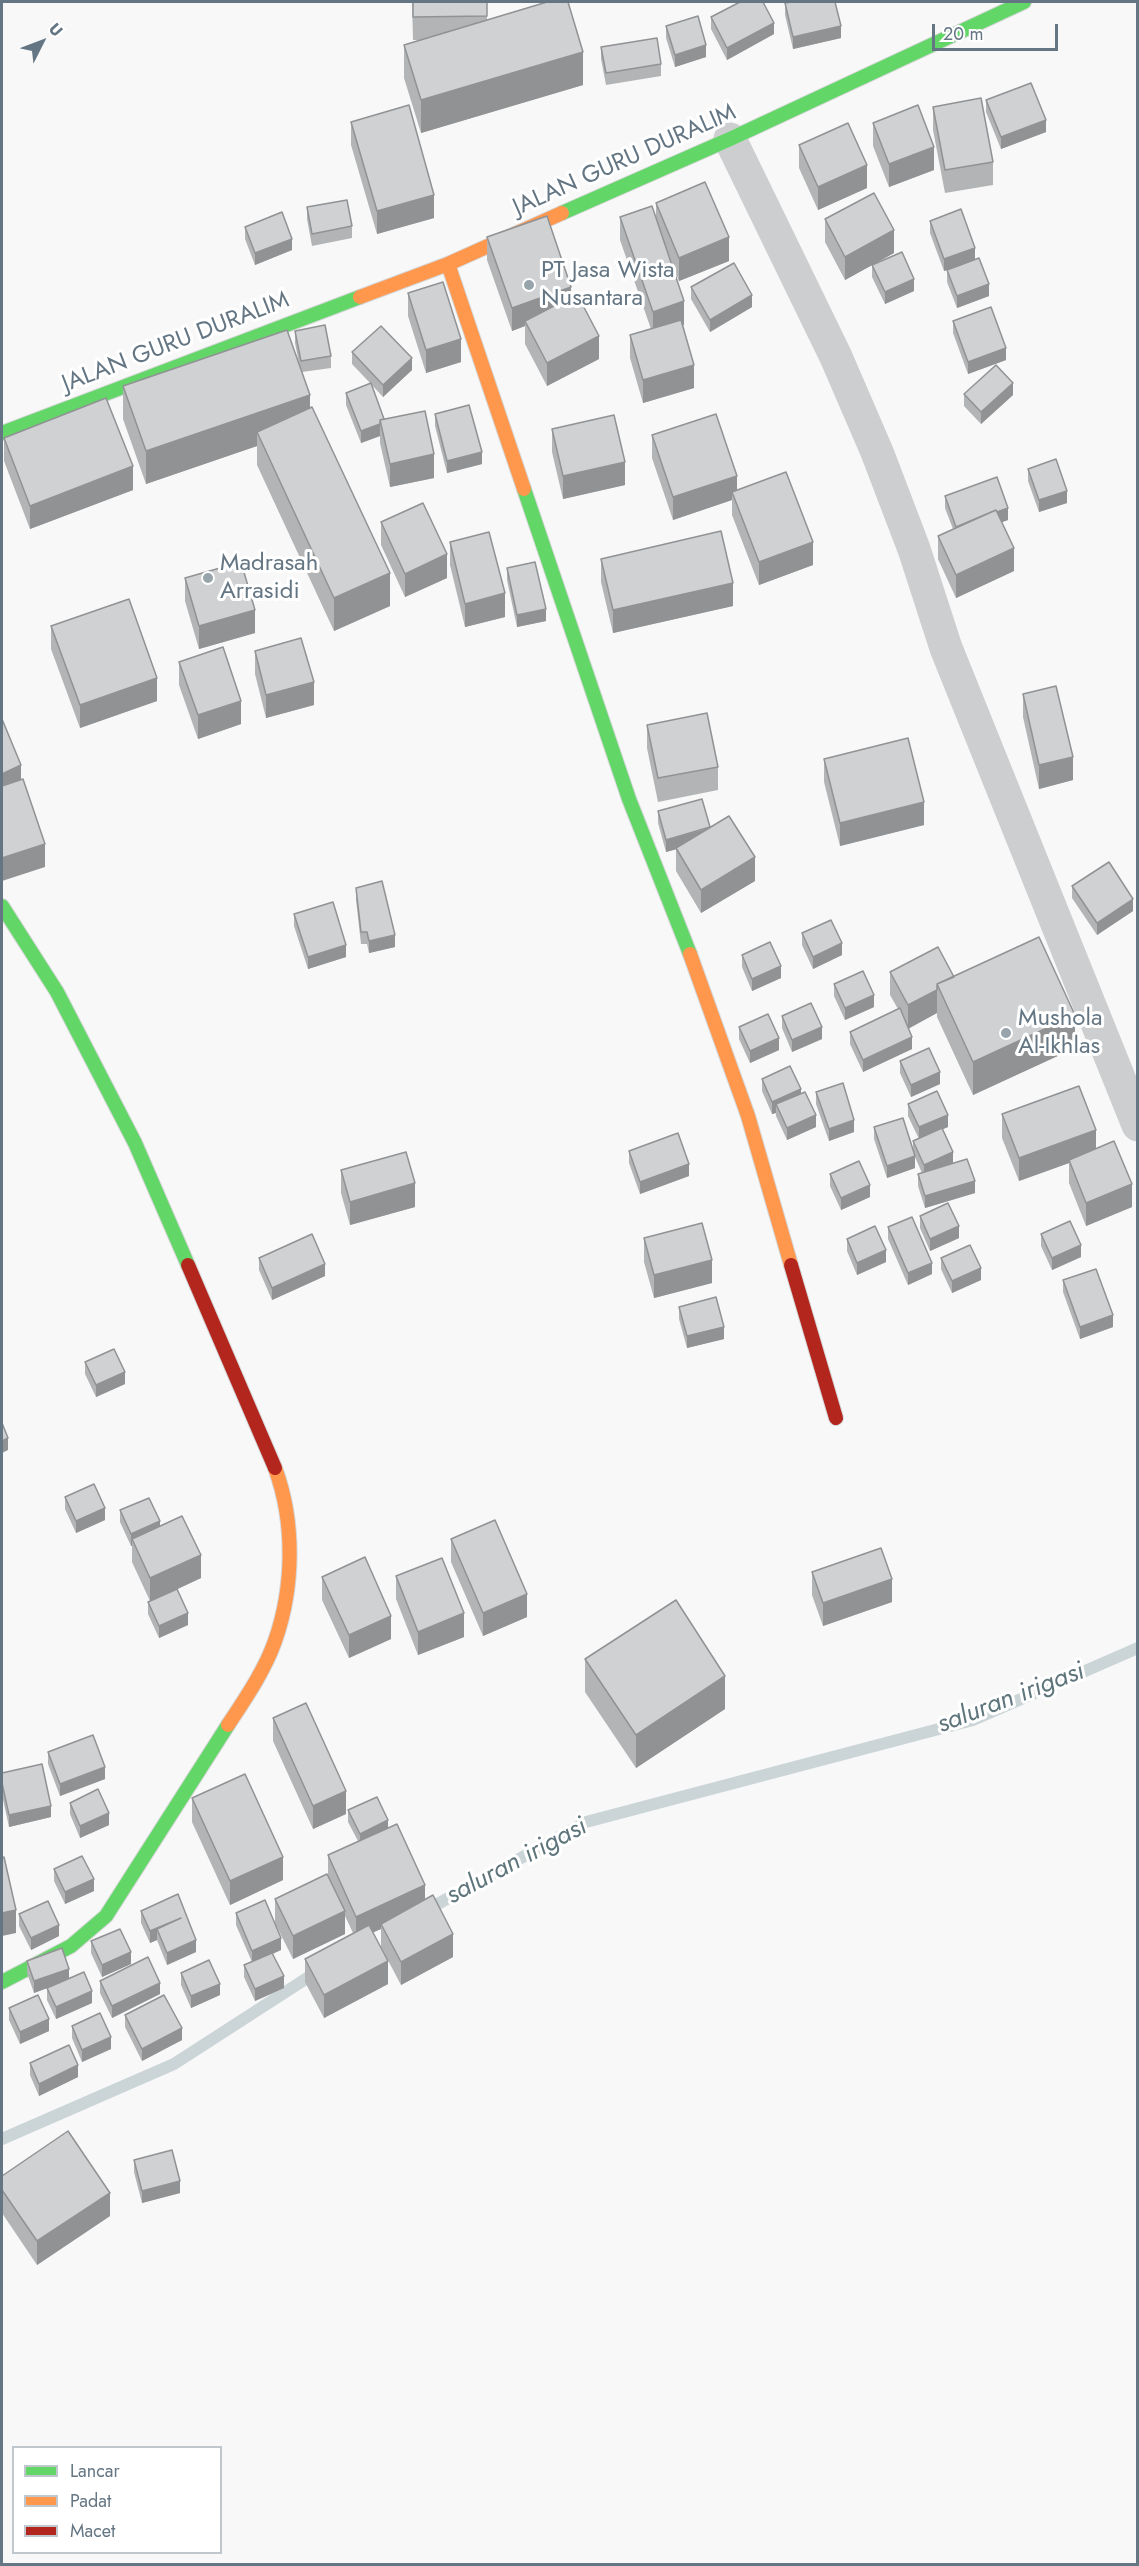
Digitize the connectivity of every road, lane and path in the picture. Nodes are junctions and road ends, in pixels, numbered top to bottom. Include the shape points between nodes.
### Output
1 (1024, 2) edge
2 (730, 139) junction
3 (447, 264) junction
4 (2, 432) edge
5 (2, 906) edge
6 (1137, 1125) edge
7 (836, 1418) dead end
8 (2, 1982) edge

1 - 2 street, JALAN GURU DURALIM
2 - 3 street, JALAN GURU DURALIM
2 - 6 street via 836,357 877,452 946,648
3 - 4 street, JALAN GURU DURALIM
3 - 7 street via 629,799 748,1116
5 - 8 street via 57,992 167,1213 270,1455 281,1485 290,1547 284,1610 262,1670 105,1916 81,1941

